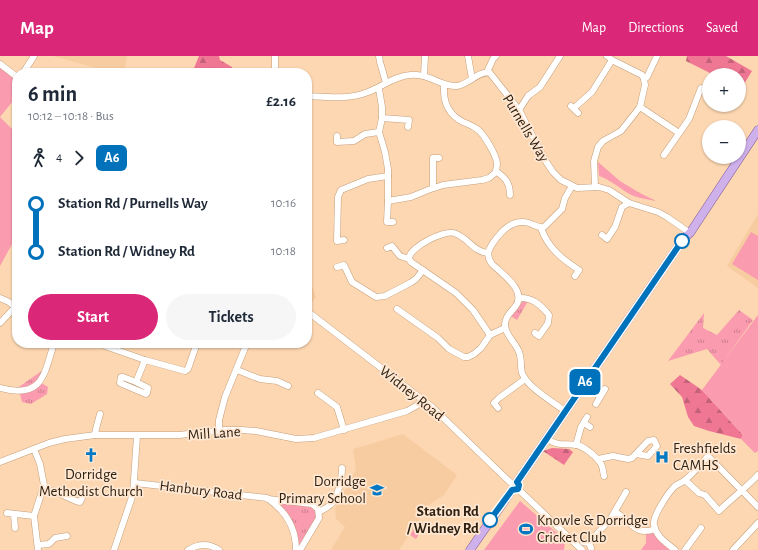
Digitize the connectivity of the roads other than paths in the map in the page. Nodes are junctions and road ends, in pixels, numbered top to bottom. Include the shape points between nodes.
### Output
1 (34, 56) edge
2 (275, 56) edge
3 (379, 56) edge
4 (425, 56) edge
5 (468, 56) edge
6 (496, 56) edge
7 (560, 56) edge
8 (657, 56) edge
9 (610, 58) edge
10 (0, 64) edge
11 (26, 68) edge
12 (275, 68) edge
13 (487, 72) junction
14 (12, 73) edge
15 (424, 76) junction
16 (644, 78) junction
17 (472, 79) junction
18 (386, 83) junction
19 (447, 85) junction
20 (701, 88) dead end
21 (375, 89) junction
22 (312, 96) edge
23 (640, 107) junction
24 (574, 109) dead end
25 (519, 110) junction
26 (382, 118) junction
27 (408, 127) dead end
28 (758, 130) edge
29 (379, 132) junction
30 (679, 133) junction
31 (338, 136) dead end
32 (664, 155) dead end
33 (439, 158) dead end
34 (496, 171) junction
35 (388, 176) junction
36 (572, 186) junction
37 (594, 187) junction
38 (433, 188) junction
39 (511, 192) dead end
40 (388, 201) junction
41 (629, 203) junction
42 (393, 222) dead end
43 (541, 228) junction
44 (690, 233) junction
45 (602, 235) dead end
46 (344, 240) dead end
47 (388, 248) dead end
48 (488, 253) junction
49 (409, 258) junction
50 (337, 267) dead end
51 (423, 270) junction
52 (575, 276) dead end
53 (0, 298) edge
54 (519, 298) junction
55 (12, 304) edge
56 (12, 310) edge
57 (402, 310) dead end
58 (312, 315) edge
59 (0, 323) edge
60 (505, 328) junction
61 (535, 333) dead end
62 (490, 335) junction
63 (52, 348) edge
64 (111, 348) edge
65 (195, 348) edge
66 (244, 348) edge
67 (145, 360) junction
68 (237, 370) junction
69 (525, 379) junction
70 (136, 382) dead end
71 (288, 386) dead end
72 (583, 386) junction
73 (0, 388) edge
74 (605, 389) dead end
75 (600, 396) junction
76 (423, 400) junction
77 (318, 402) dead end
78 (596, 404) dead end
79 (498, 408) dead end
80 (565, 411) junction
81 (100, 414) dead end
82 (590, 427) dead end
83 (344, 430) junction
84 (219, 431) junction
85 (96, 435) junction
86 (137, 436) junction
87 (547, 438) junction
88 (576, 446) junction
89 (34, 449) junction
90 (636, 454) dead end
91 (598, 459) junction
92 (0, 462) edge
93 (342, 468) dead end
94 (758, 475) edge
95 (604, 476) dead end
96 (685, 480) junction
97 (135, 483) junction
98 (514, 486) junction
99 (43, 489) junction
100 (741, 490) junction
101 (626, 492) dead end
102 (267, 498) junction
103 (82, 501) dead end
104 (758, 506) edge
105 (319, 512) junction
106 (615, 512) junction
107 (34, 516) junction
108 (758, 523) edge
109 (15, 528) dead end
110 (701, 528) dead end
111 (655, 529) junction
112 (756, 530) edge
113 (68, 536) dead end
114 (588, 544) dead end
115 (38, 547) edge
116 (114, 550) edge
117 (188, 550) edge
118 (219, 550) edge
119 (296, 550) edge
120 (300, 550) edge
121 (470, 550) edge
122 (582, 550) edge
123 (675, 550) edge
124 (685, 550) edge
125 (733, 550) edge

1 - 11 street
2 - 12 street
3 - 18 street
4 - 15 street
5 - 17 street
6 - 13 street
7 - 25 street via 540,87 528,96
8 - 16 street via 647,77
9 - 16 street
9 - 24 street via 592,92
10 - 14 street
13 - 17 street
13 - 25 street, Purnells Way via 494,76
15 - 18 street via 408,75
15 - 19 street
16 - 23 street via 646,85
17 - 19 street via 461,85
18 - 21 street
19 - 34 street via 444,86 443,95 448,110 457,119 481,133 496,162
20 - 30 street via 695,93 692,112
21 - 22 street via 349,97
21 - 26 street via 378,89 381,97
23 - 30 street
23 - 37 street via 621,131 603,141 598,147 594,161
25 - 36 street, Purnells Way via 545,160 561,180
26 - 27 street via 408,120
26 - 29 street
28 - 44 main road
29 - 31 street via 365,134 350,142 337,142
29 - 35 street
30 - 32 street via 668,144
33 - 38 street via 433,158
34 - 38 street via 489,178 482,180
34 - 39 street via 508,181
35 - 40 street
35 - 46 street via 368,179 341,190 338,197 337,241
36 - 37 street
36 - 43 street via 562,209
37 - 41 street via 609,190
38 - 40 street via 411,197
40 - 42 street via 387,222
41 - 44 street via 658,212
41 - 45 street via 622,207 615,227 607,239
43 - 48 street via 525,222 509,225 494,241
43 - 52 street via 562,260 578,270
44 - 72 main road
47 - 49 street via 392,246 400,256
48 - 49 street via 479,252 457,234 450,232 419,245 410,252
48 - 54 street via 489,261 516,288
49 - 51 street
50 - 51 street via 344,265 352,282 376,297 385,296 410,283
51 - 62 street via 462,299
53 - 55 street
54 - 60 street via 506,318
54 - 61 street via 533,300 549,315 548,323 539,336
56 - 59 street
57 - 62 street via 464,357 474,354
58 - 76 street, Widney Road
60 - 62 street
60 - 69 street via 519,352
63 - 73 street via 44,375 38,383 21,391
64 - 67 street
65 - 67 street via 185,372
66 - 68 street
67 - 70 street
68 - 71 street
68 - 84 street via 225,397
69 - 79 street via 494,403
69 - 80 street
72 - 75 street
72 - 80 main road
74 - 75 street
75 - 78 street
76 - 83 street, Mill Lane via 408,411
76 - 98 street, Widney Road
77 - 83 street via 320,394 338,410
80 - 87 main road
81 - 85 street
82 - 88 street via 585,420
83 - 84 street, Mill Lane via 305,439 250,430
84 - 86 street, Mill Lane
85 - 86 street, Mill Lane
85 - 89 street, Mill Lane via 65,439
86 - 97 street
87 - 88 street via 556,444
87 - 98 main road
88 - 91 street via 582,447
89 - 92 street, Mill Lane
89 - 99 street via 43,474
90 - 91 street via 628,459 613,456
91 - 95 street
93 - 105 street via 335,498 331,505
94 - 100 street
96 - 100 street via 705,495 719,511
96 - 100 street via 708,456
96 - 111 street via 674,487 665,506 654,519
97 - 102 street, Hanbury Road
97 - 116 street via 131,503
98 - 121 main road
98 - 122 street, Widney Road
99 - 103 street
99 - 107 street
100 - 104 street
101 - 106 street via 620,497
102 - 105 street, Hanbury Road via 312,504
102 - 119 street via 288,518 294,531
105 - 120 street via 319,518
106 - 111 street via 643,532
106 - 114 street
107 - 109 street via 11,513
107 - 115 street
108 - 112 street
110 - 124 street
111 - 123 street
112 - 125 street
113 - 115 street via 55,538 49,544
117 - 118 street via 208,545

